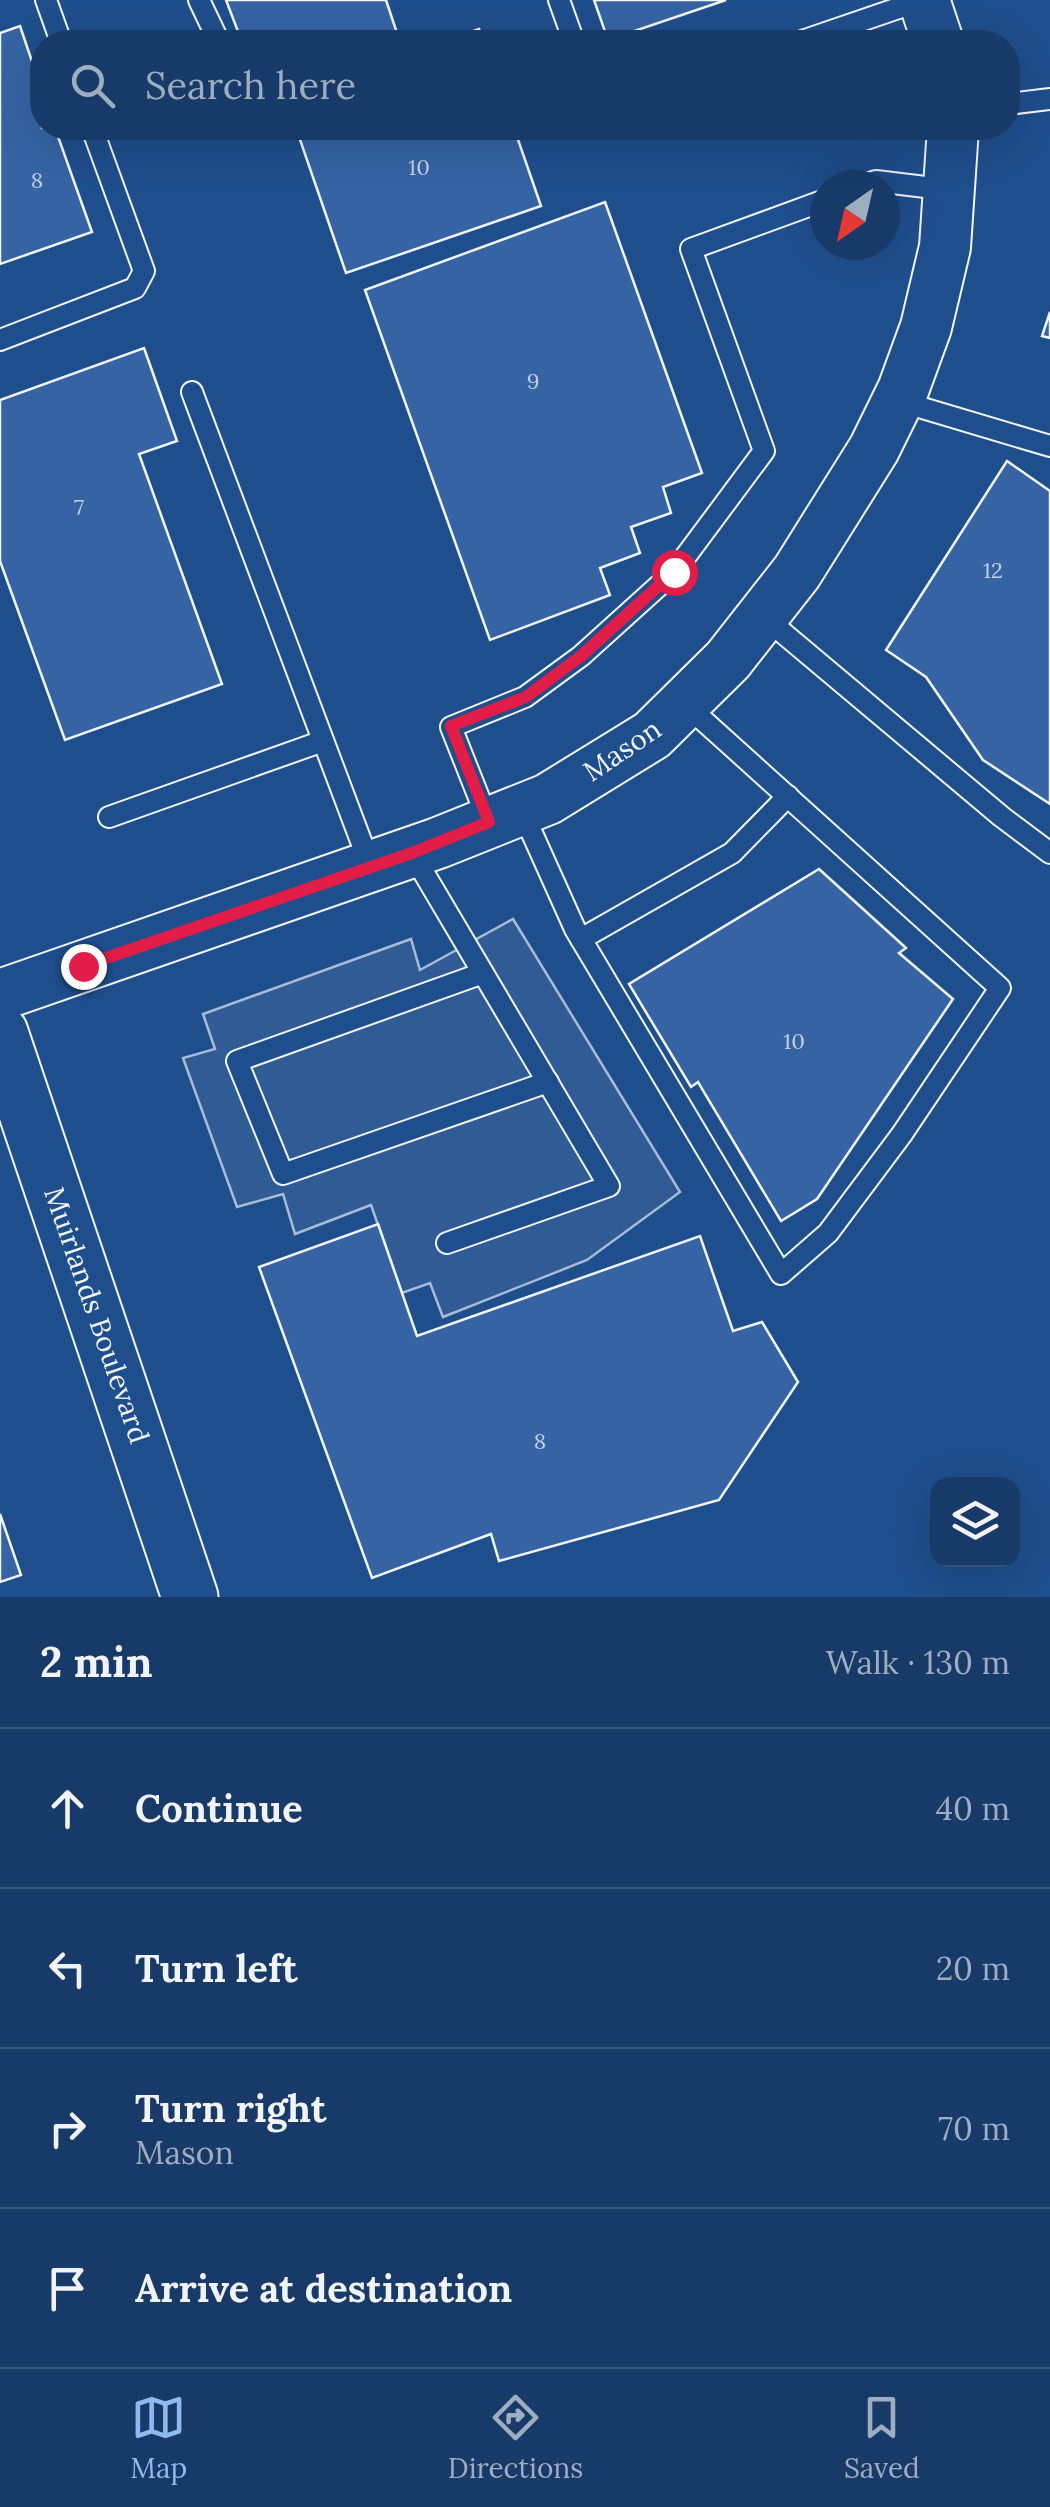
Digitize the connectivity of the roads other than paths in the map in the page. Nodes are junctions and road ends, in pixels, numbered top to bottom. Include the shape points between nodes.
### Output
1 (46, 0) edge
2 (200, 0) edge
3 (559, 0) edge
4 (923, 0) edge
5 (57, 30) edge
6 (213, 30) edge
7 (570, 30) edge
8 (834, 30) edge
9 (934, 30) edge
10 (1050, 99) edge
11 (1020, 103) edge
12 (96, 140) edge
13 (952, 140) edge
14 (900, 184) edge
15 (950, 190) junction
16 (810, 206) edge
17 (0, 340) edge
18 (192, 392) dead end
19 (898, 401) junction
20 (1050, 446) edge
21 (763, 615) junction
22 (684, 703) junction
23 (324, 741) junction
24 (788, 796) junction
25 (505, 816) junction
26 (109, 817) dead end
27 (1050, 853) edge
28 (392, 860) junction
29 (581, 939) junction
30 (483, 973) junction
31 (0, 995) edge
32 (0, 1033) edge
33 (548, 1082) junction
34 (448, 1243) dead end
35 (190, 1597) edge

1 - 5 lane
2 - 6 lane
3 - 7 lane
4 - 8 lane
4 - 9 street
10 - 11 lane
12 - 17 lane via 144,271 140,282
13 - 15 street, Mason
14 - 15 lane
15 - 19 street, Mason via 926,327
16 - 25 lane via 691,250 764,451 674,572 581,656 526,697 451,726
18 - 23 lane
19 - 20 lane
19 - 21 street, Mason via 816,541
21 - 22 street, Mason
21 - 27 lane
22 - 24 lane
22 - 25 street, Mason via 652,736
23 - 26 lane
23 - 28 lane
24 - 29 lane via 732,852
24 - 29 lane via 1000,988 828,1233 781,1274
25 - 28 street, Mason
25 - 29 lane
28 - 30 lane
28 - 31 street, Mason
30 - 33 lane
30 - 33 lane via 237,1061 283,1174
32 - 35 main road, Muirlands Boulevard
33 - 34 lane via 610,1186

